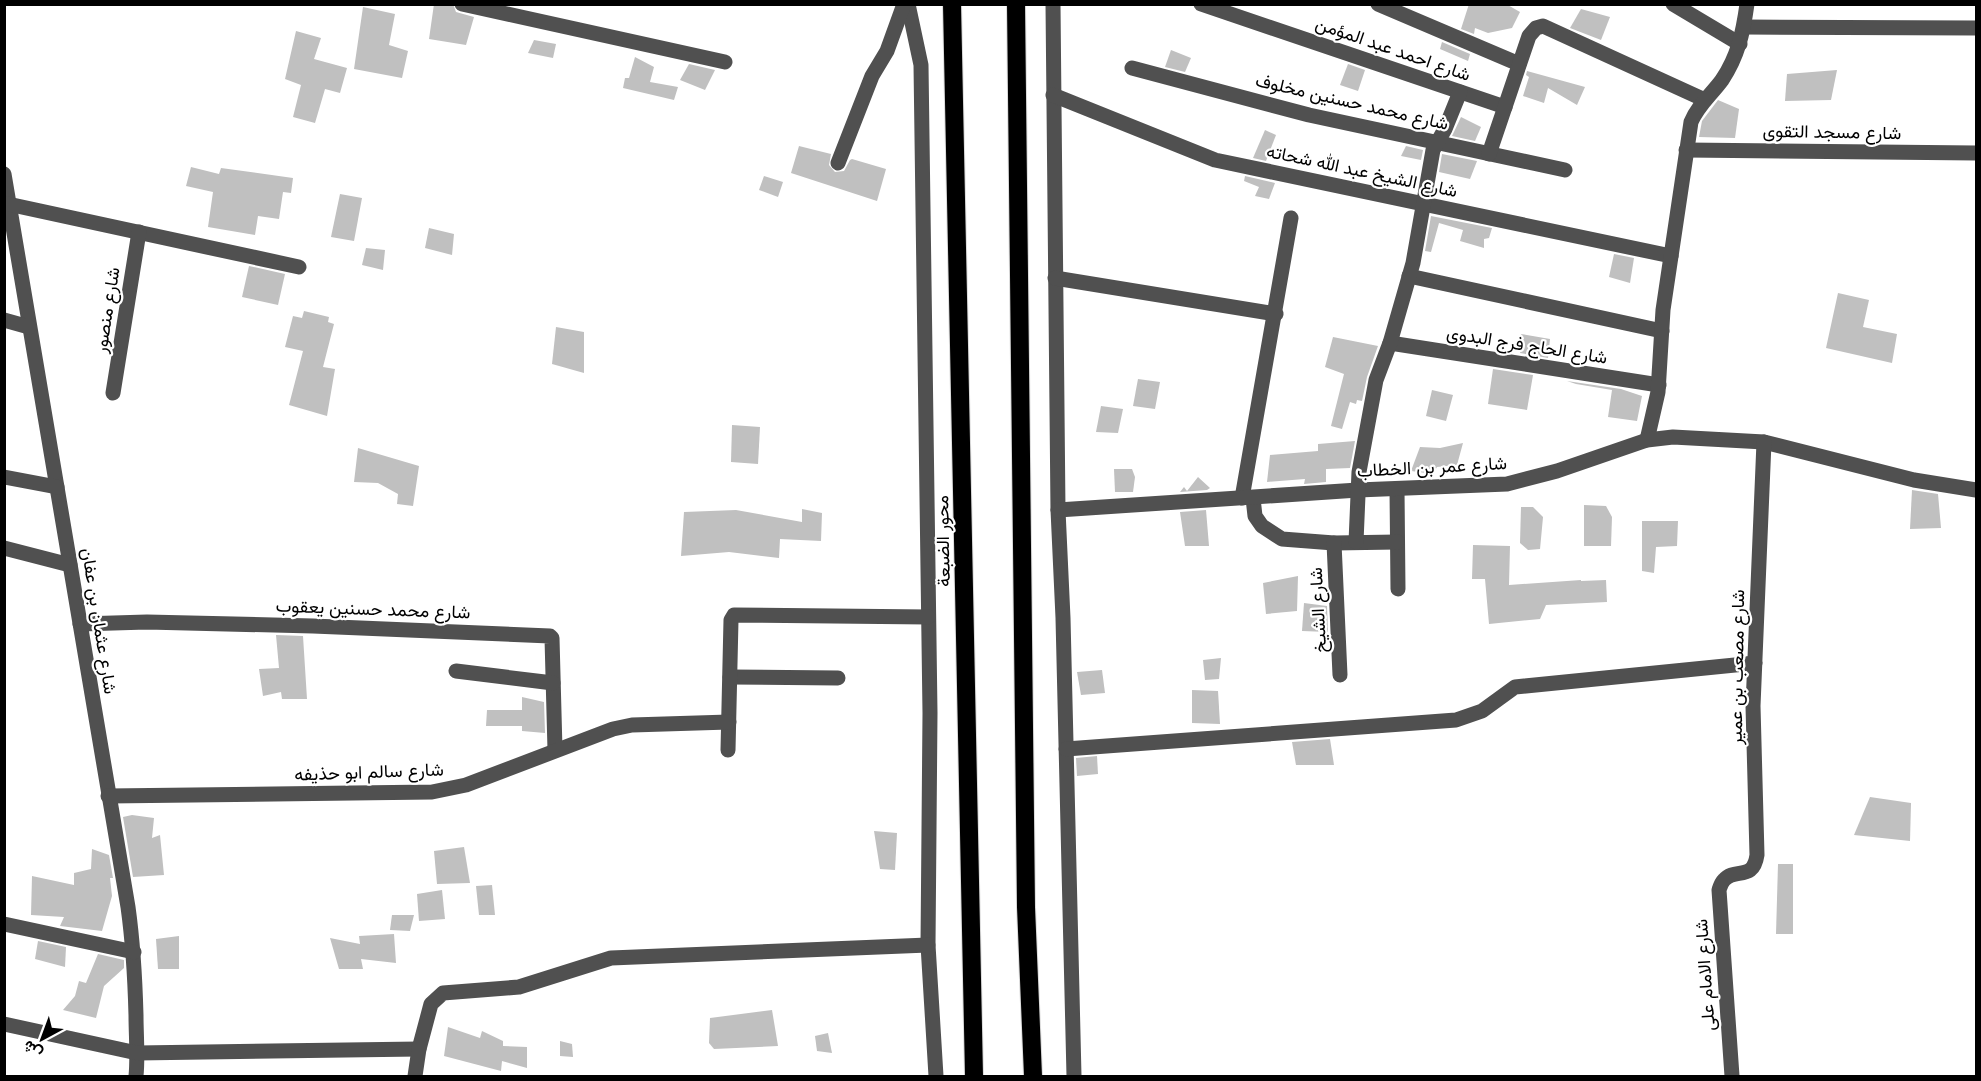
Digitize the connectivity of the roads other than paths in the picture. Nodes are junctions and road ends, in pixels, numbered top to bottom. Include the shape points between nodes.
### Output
1 (462, 4) edge
2 (906, 4) edge
3 (952, 4) edge
4 (1016, 4) edge
5 (1053, 4) edge
6 (1201, 4) edge
7 (1378, 4) edge
8 (1673, 4) edge
9 (1747, 4) edge
10 (1745, 27) junction
11 (1977, 28) edge
12 (1740, 44) junction
13 (725, 62) dead end
14 (1519, 64) junction
15 (1132, 68) dead end
16 (1460, 92) junction
17 (1053, 95) junction
18 (1705, 100) junction
19 (1505, 107) junction
20 (1437, 142) junction
21 (1686, 150) junction
22 (1977, 153) edge
23 (1489, 154) junction
24 (837, 163) dead end
25 (1564, 170) dead end
26 (4, 174) edge
27 (8, 204) junction
28 (1424, 204) junction
29 (1291, 218) dead end
30 (139, 232) junction
31 (1671, 256) junction
32 (299, 267) dead end
33 (1409, 276) junction
34 (1054, 278) junction
35 (1276, 314) junction
36 (4, 320) edge
37 (29, 327) junction
38 (1662, 331) junction
39 (1390, 343) junction
40 (1659, 385) junction
41 (113, 393) dead end
42 (1647, 440) junction
43 (1764, 441) junction
44 (4, 477) edge
45 (57, 487) junction
46 (1396, 489) junction
47 (1358, 490) junction
48 (1977, 490) edge
49 (1248, 498) junction
50 (1058, 510) junction
51 (1356, 542) junction
52 (1397, 542) junction
53 (1334, 543) junction
54 (4, 548) edge
55 (70, 565) junction
56 (1398, 589) dead end
57 (928, 617) junction
58 (80, 624) junction
59 (1755, 663) junction
60 (456, 671) dead end
61 (1340, 675) dead end
62 (730, 677) junction
63 (838, 678) dead end
64 (553, 683) junction
65 (729, 722) junction
66 (1066, 749) junction
67 (555, 750) junction
68 (728, 750) dead end
69 (108, 796) junction
70 (1730, 876) joint
71 (4, 924) edge
72 (928, 945) junction
73 (134, 952) junction
74 (4, 1024) edge
75 (419, 1049) junction
76 (137, 1053) junction
77 (136, 1077) edge
78 (415, 1077) edge
79 (936, 1077) edge
80 (974, 1077) edge
81 (1033, 1077) edge
82 (1074, 1077) edge
83 (1732, 1077) edge

1 - 13 street
2 - 24 street
2 - 57 street via 921,65
3 - 80 highway, محور الضبعة
4 - 81 highway via 1026,907
5 - 17 street
6 - 16 street, شارع احمد عبد المؤمن
7 - 14 street
8 - 12 street
9 - 10 street
10 - 11 street
10 - 12 street
12 - 18 street via 1734,61
14 - 18 street via 1532,31 1543,26
14 - 19 street
15 - 20 street, شارع محمد حسنين مخلوف via 1309,115
16 - 19 street, شارع احمد عبد المؤمن
16 - 20 street
17 - 28 street, شارع الشيخ عبد الله شحاته via 1215,160
17 - 34 street
18 - 21 street via 1690,122
19 - 23 street
20 - 23 street, شارع محمد حسنين مخلوف
20 - 28 street
21 - 22 street, شارع مسجد التقوى
21 - 31 street
23 - 25 street, شارع محمد حسنين مخلوف
26 - 27 street, شارع عثمان بن عفان
27 - 30 street
27 - 37 street, شارع عثمان بن عفان
28 - 31 street, شارع الشيخ عبد الله شحاته
28 - 33 street
29 - 35 street
30 - 32 street
30 - 41 street, شارع منصور
31 - 38 street
33 - 38 street
33 - 39 street
34 - 35 street
34 - 50 street
35 - 49 street
36 - 37 street
37 - 45 street, شارع عثمان بن عفان
38 - 40 street
39 - 40 street, شارع الحاج فرج البدوى
39 - 47 street via 1376,380
40 - 42 street
42 - 43 street, شارع عمر بن الخطاب via 1672,437
42 - 46 street, شارع عمر بن الخطاب via 1507,484
43 - 48 street, شارع عمر بن الخطاب via 1914,480
43 - 59 street, شارع مصعب بن عمير
44 - 45 street
45 - 55 street, شارع عثمان بن عفان
46 - 47 street, شارع عمر بن الخطاب
46 - 52 street
47 - 49 street, شارع عمر بن الخطاب
47 - 51 street
49 - 50 street, شارع عمر بن الخطاب
49 - 53 street via 1255,516 1271,534 1294,541
50 - 66 street
51 - 52 street
51 - 53 street
52 - 56 street
53 - 61 street, شارع الشيخ
54 - 55 street
55 - 58 street, شارع عثمان بن عفان
57 - 62 street via 737,614 731,620
57 - 72 street
58 - 64 street, شارع محمد حسنين يعقوب via 313,626 548,636 552,638
58 - 69 street, شارع عثمان بن عفان
59 - 66 street via 1515,687 1482,711 1456,720
59 - 70 street, شارع مصعب بن عمير via 1757,855 1748,872
60 - 64 street
62 - 63 street
62 - 65 street
64 - 67 street, شارع محمد حسنين يعقوب
65 - 67 street, شارع سالم ابو حذيفه via 632,725
65 - 68 street
66 - 82 street
67 - 69 street, شارع سالم ابو حذيفه via 466,785 432,792
69 - 73 street, شارع عثمان بن عفان
70 - 83 street, شارع الامام على via 1719,890 1719,898
71 - 73 street
72 - 75 street via 611,958 519,987 443,993 431,1004
72 - 79 street
73 - 76 street, شارع عثمان بن عفان
74 - 76 street
75 - 76 street
75 - 78 street
76 - 77 street, شارع عثمان بن عفان

